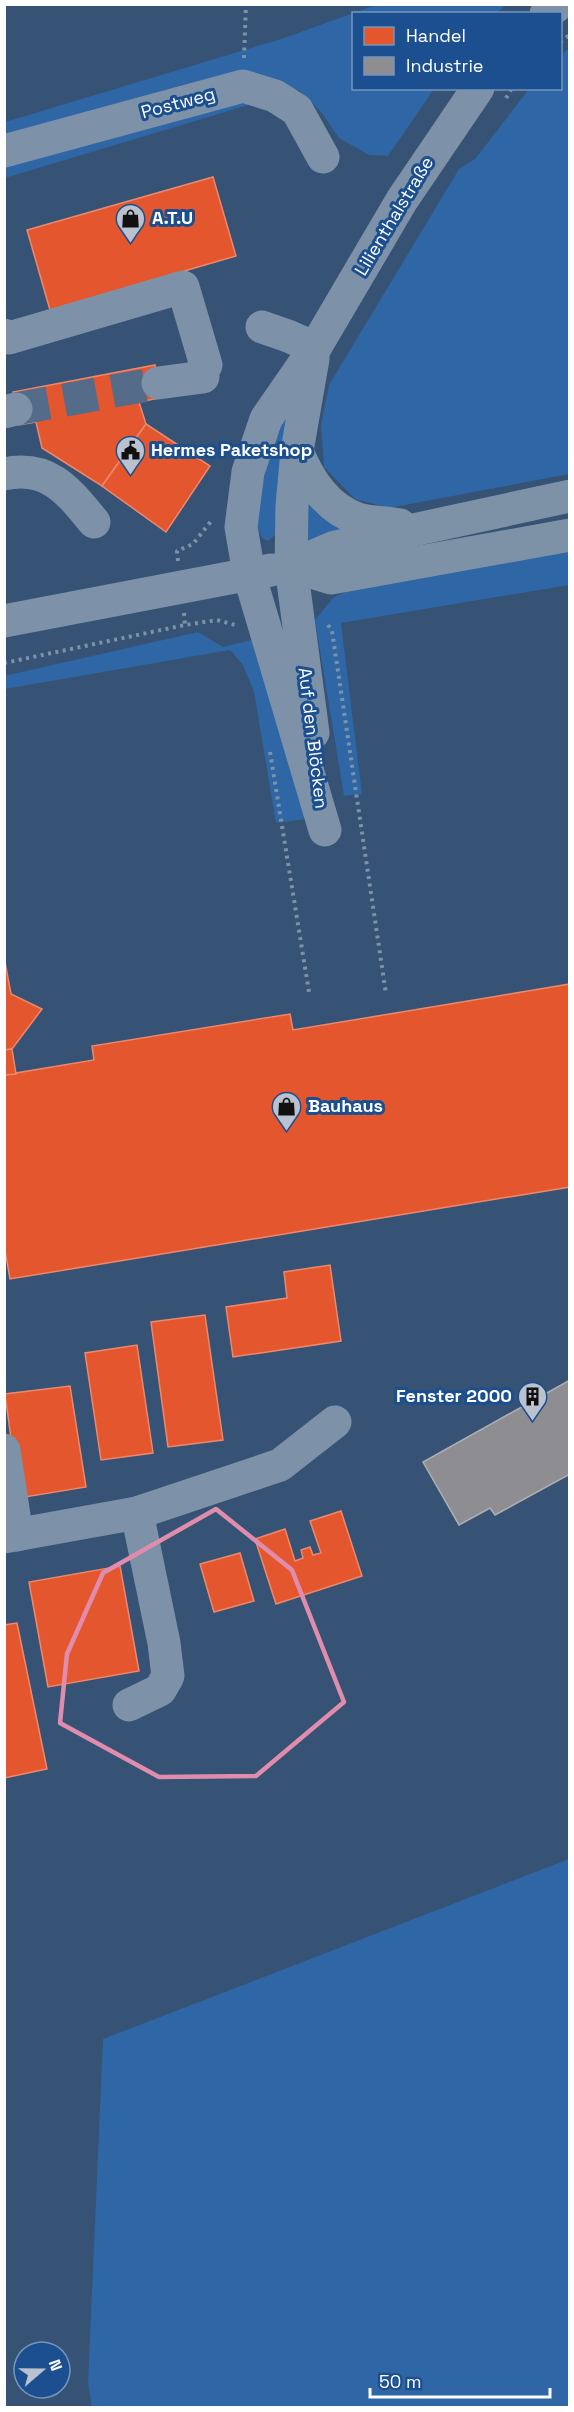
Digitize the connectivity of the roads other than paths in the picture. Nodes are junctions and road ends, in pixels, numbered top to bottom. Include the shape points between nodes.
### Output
1 (477, 90) edge
2 (4, 151) edge
3 (323, 157) dead end
4 (262, 327) dead end
5 (4, 336) edge
6 (315, 348) junction
7 (158, 383) tunnel mouth
8 (297, 451) junction
9 (4, 474) edge
10 (570, 496) edge
11 (94, 522) dead end
12 (416, 529) junction
13 (570, 535) edge
14 (291, 566) junction
15 (249, 574) junction
16 (4, 621) edge
17 (336, 1422) dead end
18 (4, 1450) edge
19 (137, 1513) junction
20 (11, 1536) edge
21 (129, 1705) dead end

1 - 6 street, Lilienthalstraße via 402,200
2 - 3 street, Postweg via 243,86 275,96 297,110
4 - 6 street
5 - 7 street via 9,338 183,287 205,371
6 - 8 street, Lilienthalstraße
6 - 15 street, Lilienthalstraße via 266,419 248,472 240,527
8 - 12 highway via 307,475 321,495 336,507 356,518
8 - 14 street, Lilienthalstraße
9 - 11 street via 19,471 43,475 66,488
10 - 12 highway
12 - 14 highway via 335,547
13 - 14 highway via 331,578
14 - 15 street
14 - 15 street, Auf den Blöcken via 325,830
15 - 16 street
17 - 19 street via 280,1465
18 - 20 street
19 - 20 street
19 - 21 street via 168,1676 160,1690

